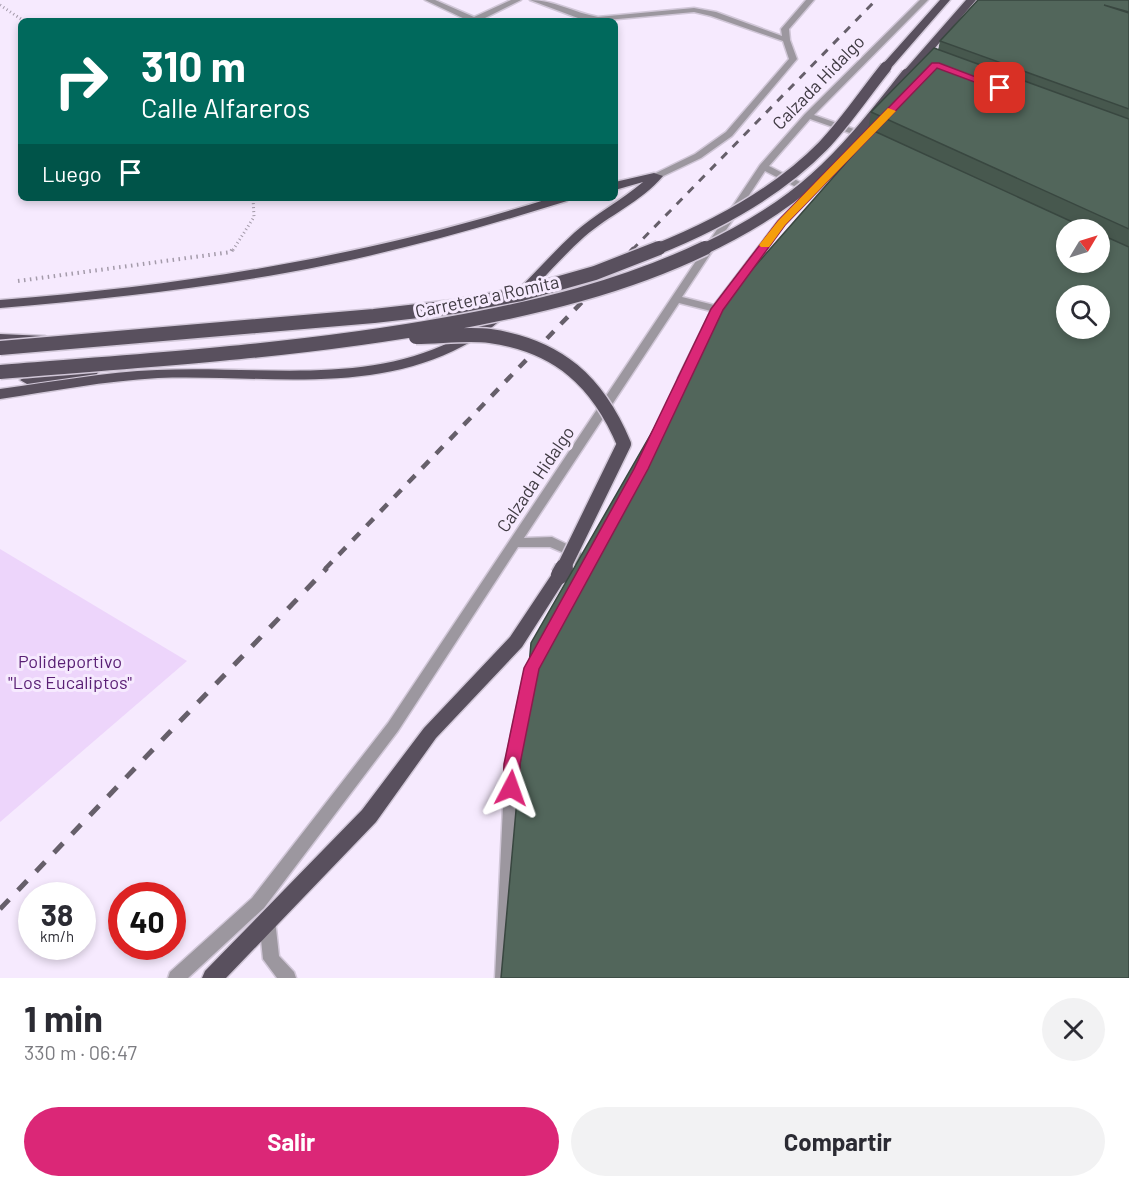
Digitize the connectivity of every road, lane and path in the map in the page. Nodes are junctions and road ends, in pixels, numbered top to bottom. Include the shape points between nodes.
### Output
1 (429, 0) edge
2 (517, 0) edge
3 (534, 0) edge
4 (924, 0) edge
5 (945, 0) edge
6 (971, 0) edge
7 (808, 1) edge
8 (0, 5) edge
9 (20, 18) edge
10 (468, 18) edge
11 (480, 18) edge
12 (592, 18) edge
13 (607, 18) edge
14 (786, 40) junction
15 (906, 96) edge
16 (808, 116) junction
17 (872, 139) junction
18 (763, 167) junction
19 (657, 176) junction
20 (618, 185) edge
21 (814, 190) junction
22 (253, 201) edge
23 (553, 201) edge
24 (12, 282) dead end
25 (676, 299) junction
26 (0, 304) edge
27 (717, 309) junction
28 (0, 338) edge
29 (365, 338) junction
30 (69, 342) junction
31 (0, 348) edge
32 (178, 358) junction
33 (0, 372) edge
34 (0, 384) edge
35 (0, 394) edge
36 (677, 394) edge
37 (514, 543) junction
38 (585, 570) edge
39 (532, 668) edge
40 (267, 920) junction
41 (176, 978) edge
42 (212, 978) edge
43 (288, 978) edge
44 (503, 978) edge

1 - 10 street
2 - 11 street
3 - 12 street
4 - 16 street, Calzada Hidalgo
5 - 30 main road, Carretera a Romita, bridge via 823,146 778,185 725,217 662,247 595,273 521,294 453,307
6 - 29 main road, Carretera a Romita, bridge via 849,146 799,191 751,223 660,268 597,291
7 - 14 street via 785,29
8 - 9 path
13 - 14 street via 676,10 704,12
14 - 19 street via 793,59 729,134 698,156
15 - 17 street
16 - 17 street
16 - 18 street, Calzada Hidalgo
17 - 21 street
18 - 21 street
18 - 25 street, Calzada Hidalgo
19 - 20 main road
19 - 35 main road via 580,234 503,314 431,357 380,369 319,374 154,374
21 - 27 street via 782,223
22 - 24 path via 254,217 231,252
23 - 26 main road via 431,239 278,272 158,289
25 - 27 street
25 - 37 street, Calzada Hidalgo
27 - 36 street
28 - 30 main road, bridge
29 - 32 main road, Carretera a Romita, bridge
29 - 40 main road, bridge via 490,336 551,353 577,373 596,395 613,418 624,444 560,575 516,642 430,733 369,816
30 - 31 main road, Carretera a Romita, bridge
32 - 33 main road, Carretera a Romita, bridge
32 - 34 main road, bridge
37 - 38 street via 552,542 575,553
37 - 41 street, Calzada Hidalgo via 393,727 258,903
39 - 44 street via 512,764
40 - 42 main road
40 - 43 street via 271,959

